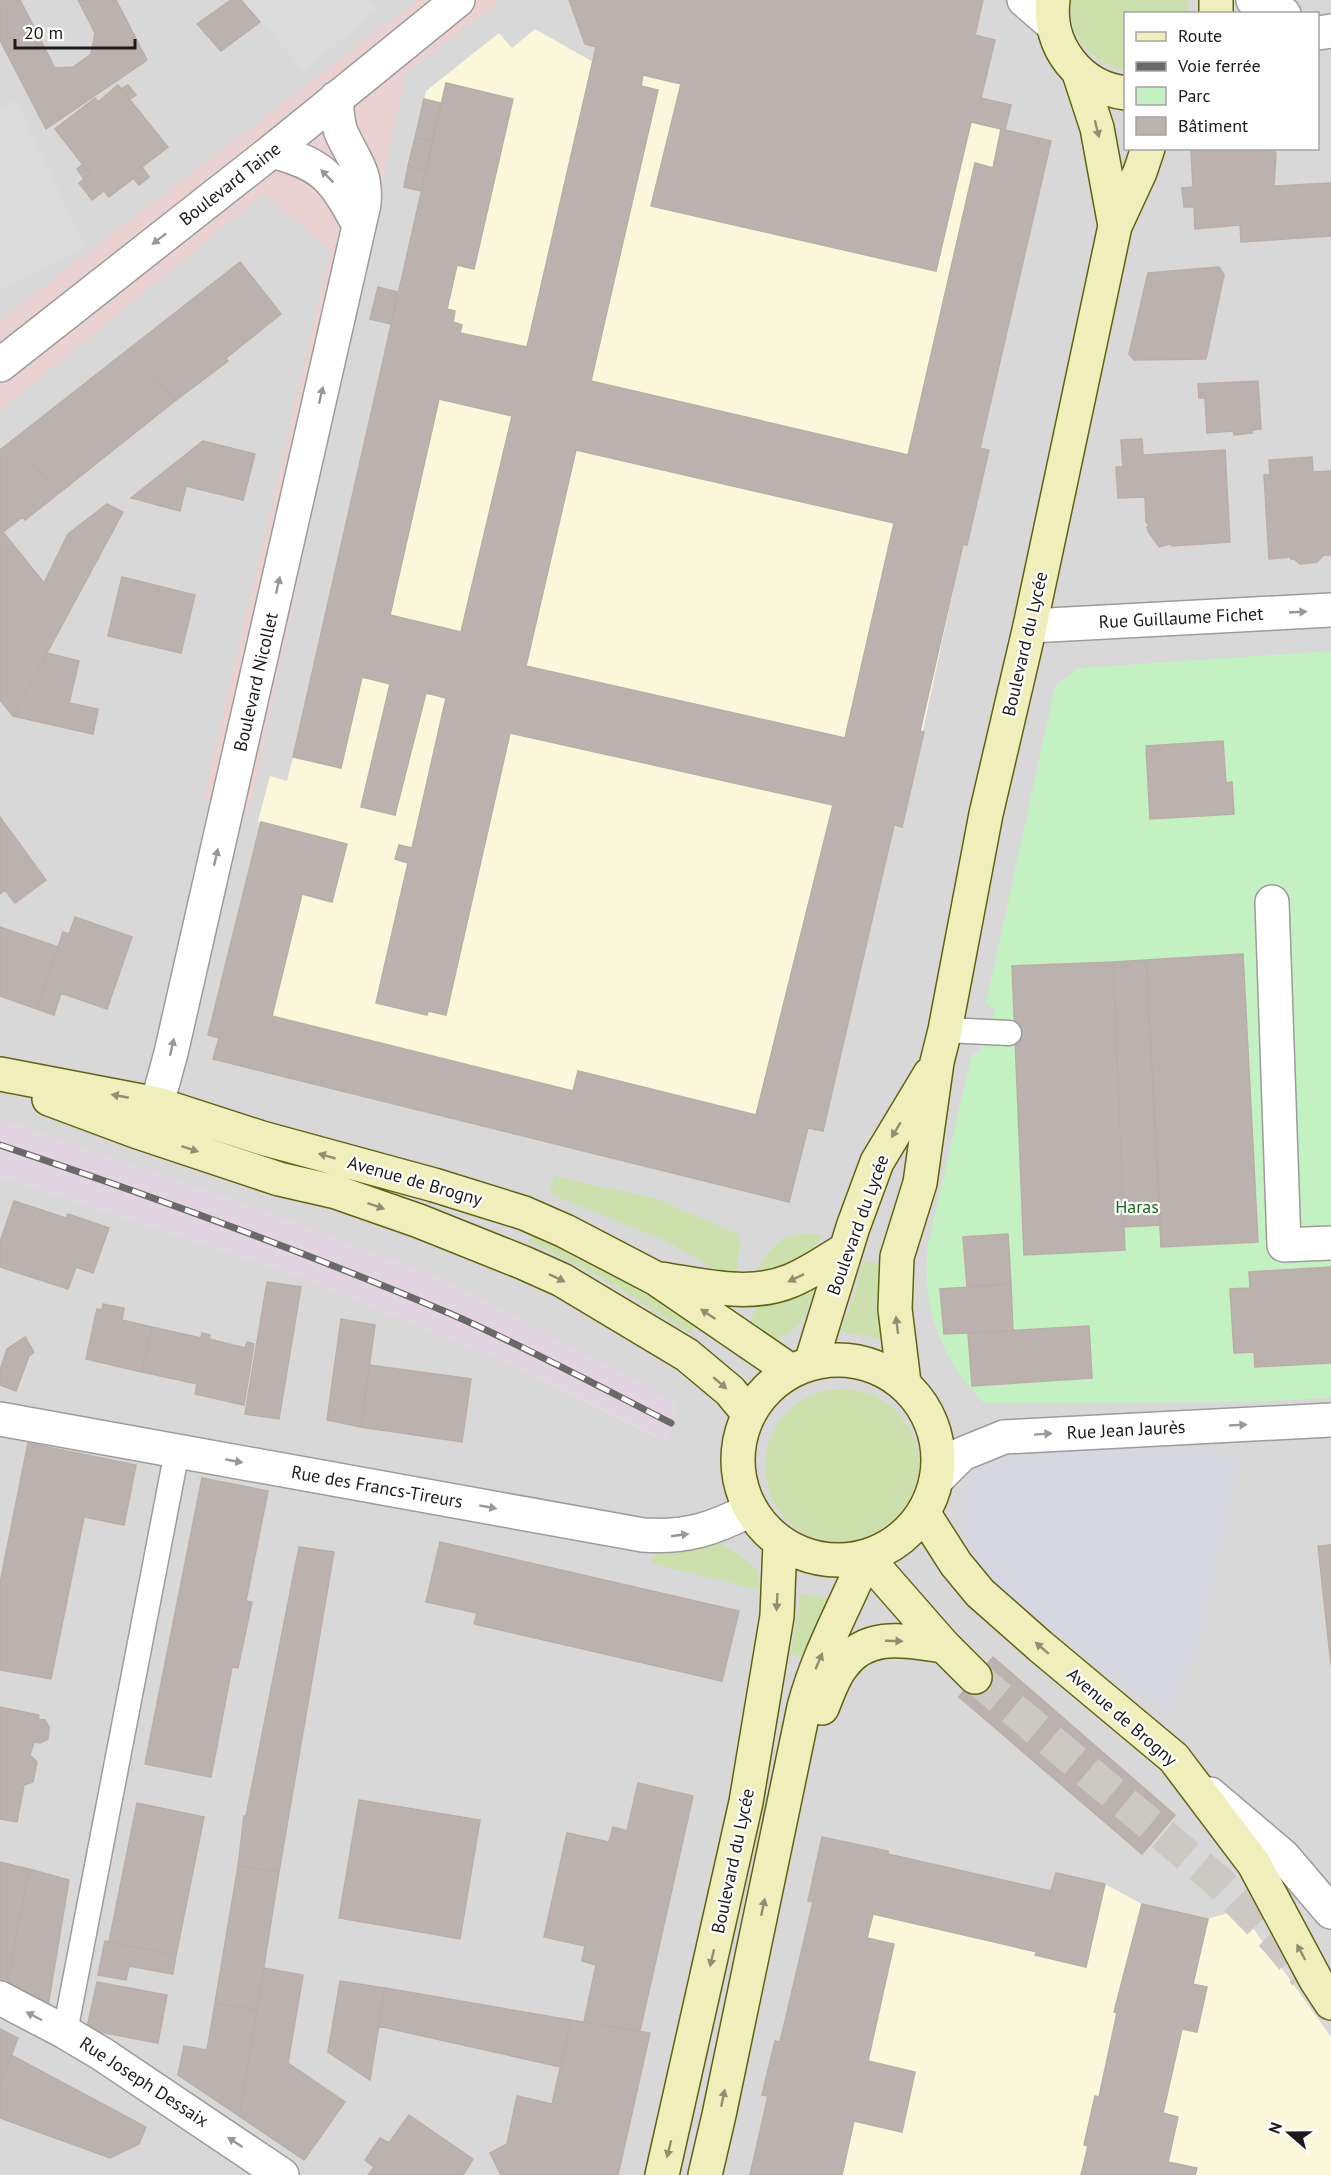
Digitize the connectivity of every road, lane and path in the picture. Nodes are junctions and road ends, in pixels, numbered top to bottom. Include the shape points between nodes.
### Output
1 (1024, 0) edge
2 (1253, 0) edge
3 (437, 6) edge
4 (1053, 12) edge
5 (1280, 12) edge
6 (1079, 73) junction
7 (1124, 93) edge
8 (336, 98) junction
9 (1147, 150) edge
10 (272, 151) junction
11 (359, 225) junction
12 (1115, 226) junction
13 (0, 365) edge
14 (1331, 610) edge
15 (1030, 626) junction
16 (1272, 902) dead end
17 (945, 1029) junction
18 (1009, 1033) dead end
19 (937, 1062) junction
20 (3, 1075) edge
21 (157, 1104) junction
22 (135, 1131) junction
23 (1331, 1243) edge
24 (846, 1249) junction
25 (655, 1278) junction
26 (801, 1367) junction
27 (904, 1383) junction
28 (748, 1413) junction
29 (0, 1419) edge
30 (1331, 1420) edge
31 (177, 1451) junction
32 (936, 1480) junction
33 (750, 1510) junction
34 (924, 1514) junction
35 (780, 1543) junction
36 (866, 1557) junction
37 (944, 1646) junction
38 (975, 1677) tunnel mouth
39 (1187, 1775) junction
40 (790, 1778) junction
41 (1331, 1912) edge
42 (0, 1998) edge
43 (1331, 2003) edge
44 (65, 2032) junction
45 (282, 2175) edge
46 (662, 2175) edge
47 (705, 2175) edge

1 - 4 street
2 - 5 street
3 - 8 street, Boulevard Taine
4 - 6 main road via 1062,51
6 - 7 main road via 1095,85
6 -> 12 main road, Boulevard du Lycée via 1097,128
8 - 10 street, Boulevard Taine
8 - 11 street, Boulevard Nicollet via 341,130 364,180
9 - 12 main road, Boulevard du Lycée
11 -> 10 street via 331,179 320,169
10 -> 13 street, Boulevard Taine
21 -> 11 street, Boulevard Nicollet
12 - 15 main road, Boulevard du Lycée
15 -> 14 street, Rue Guillaume Fichet
15 - 17 main road, Boulevard du Lycée via 986,814
16 - 23 street via 1284,1245
17 - 18 lane
17 - 19 main road, Boulevard du Lycée
19 -> 24 main road, Boulevard du Lycée via 877,1162
27 -> 19 main road, Boulevard du Lycée via 895,1309 897,1257 920,1183
21 -> 20 main road, Avenue de Brogny
20 - 22 main road, Avenue de Brogny via 45,1097
21 - 22 street, Boulevard Nicollet
25 -> 21 main road, Avenue de Brogny via 524,1213
22 -> 28 main road, Avenue de Brogny via 279,1179 336,1192 482,1245 562,1280 687,1355
24 -> 25 main road via 789,1281 766,1288 735,1289
24 - 26 main road, Boulevard du Lycée
26 -> 25 main road, Avenue de Brogny
26 - 27 main road via 844,1359 876,1366
26 - 28 main road via 766,1389
27 - 32 main road via 926,1411 937,1445
28 - 33 main road via 737,1462
29 - 31 street, Rue des Francs-Tireurs
32 -> 30 street, Rue Jean Jaurès via 962,1454 1004,1437
31 -> 33 street, Rue des Francs-Tireurs via 643,1535 678,1536 708,1530
31 - 44 lane
32 - 34 main road
33 - 35 main road
34 - 36 main road via 899,1541
39 -> 34 main road, Avenue de Brogny via 1174,1758 980,1593
35 - 36 main road via 807,1557 837,1561
35 -> 46 main road, Boulevard du Lycée via 777,1616 746,1802
36 - 37 main road
40 -> 36 main road via 812,1677
37 - 38 main road
40 -> 37 main road via 834,1680 855,1652 879,1641
39 - 41 street via 1283,1856
43 -> 39 main road, Avenue de Brogny via 1254,1864
47 -> 40 main road
44 -> 42 street, Rue Joseph Dessaix
45 -> 44 street, Rue Joseph Dessaix

